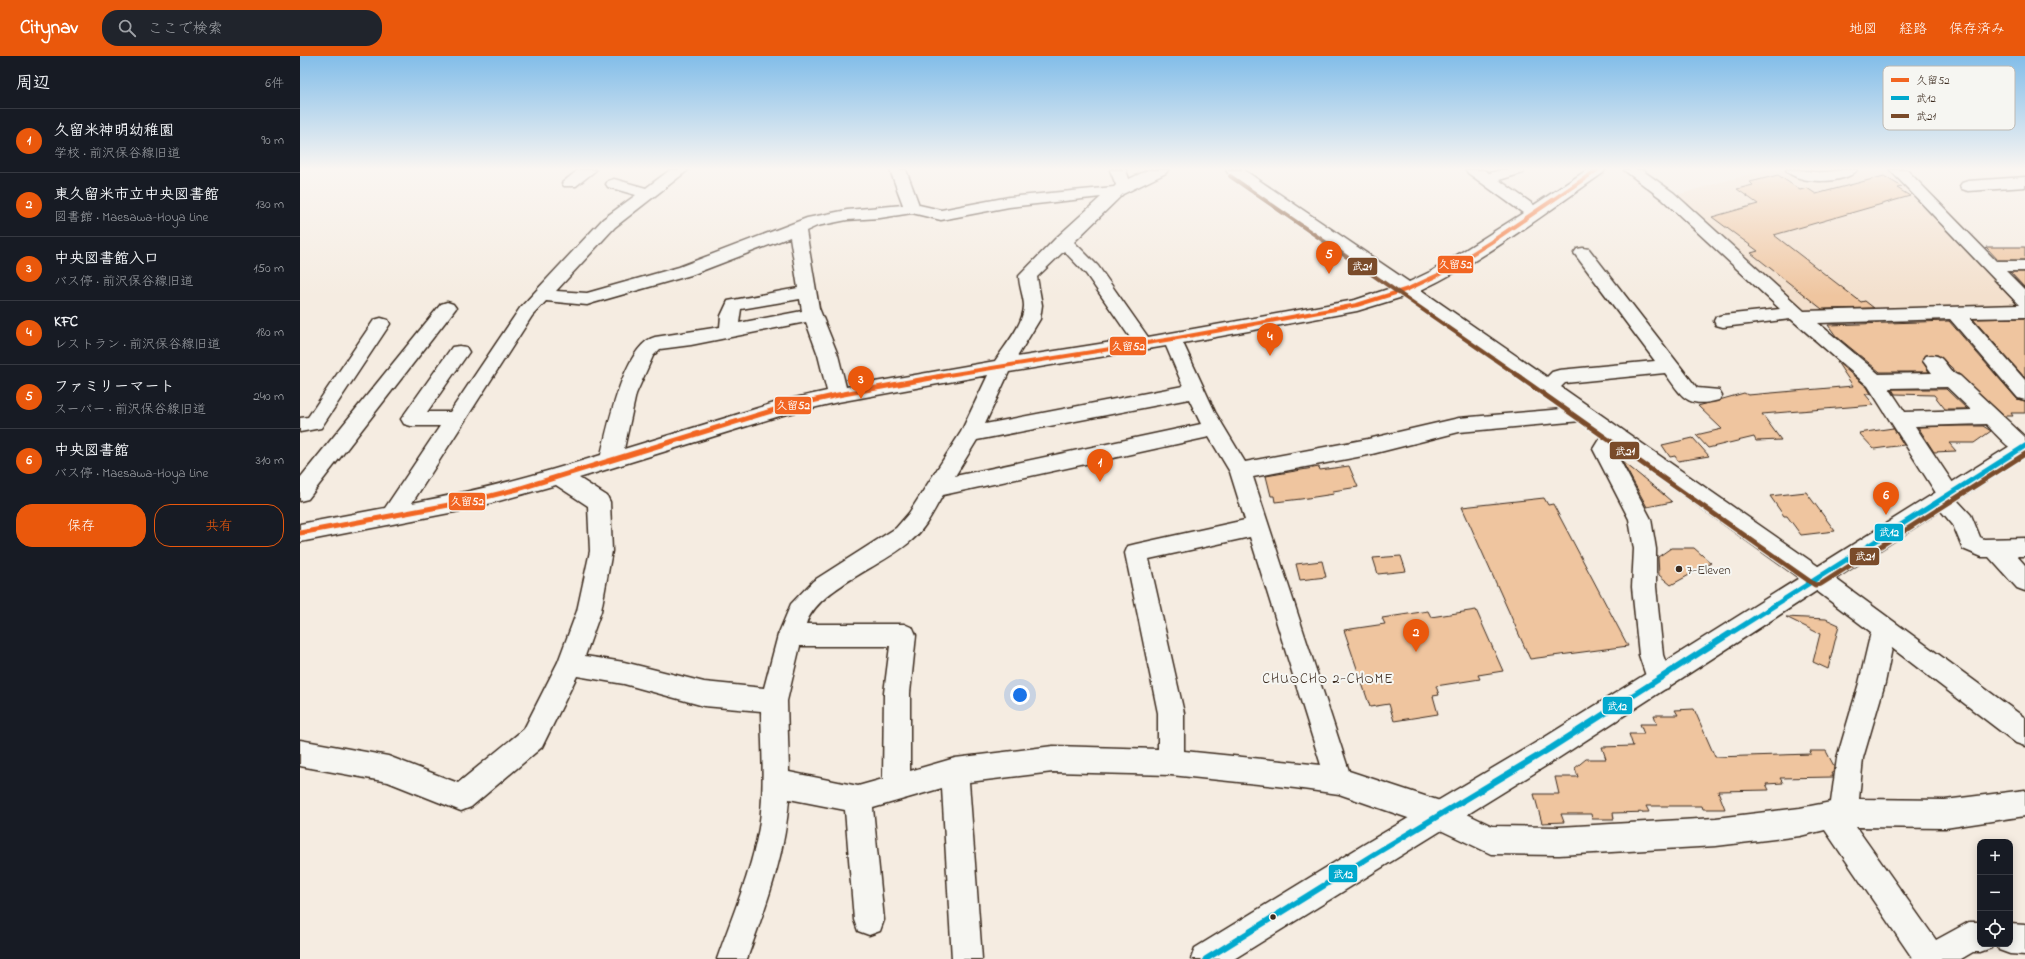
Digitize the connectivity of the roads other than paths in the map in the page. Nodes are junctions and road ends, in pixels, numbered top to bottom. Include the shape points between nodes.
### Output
1 (623, 212) edge
2 (886, 212) edge
3 (929, 212) edge
4 (957, 212) edge
5 (1095, 212) edge
6 (1295, 212) edge
7 (1686, 212) edge
8 (1939, 212) edge
9 (1534, 213) edge
10 (797, 228) junction
11 (1063, 241) junction
12 (1583, 253) dead end
13 (1991, 266) junction
14 (2025, 266) edge
15 (1408, 290) junction
16 (808, 292) junction
17 (541, 295) junction
18 (2025, 301) edge
19 (447, 308) dead end
20 (2025, 311) edge
21 (1955, 313) junction
22 (812, 315) junction
23 (1798, 315) junction
24 (1723, 322) dead end
25 (381, 324) dead end
26 (729, 331) junction
27 (1172, 339) junction
28 (1143, 343) junction
29 (459, 352) dead end
30 (1933, 361) dead end
31 (1893, 365) dead end
32 (1669, 366) junction
33 (1001, 367) junction
34 (1905, 380) junction
35 (1948, 380) junction
36 (1874, 381) junction
37 (1548, 388) junction
38 (1195, 391) junction
39 (2025, 393) edge
40 (838, 395) junction
41 (1712, 395) dead end
42 (1584, 414) junction
43 (1989, 417) junction
44 (456, 419) junction
45 (1900, 419) junction
46 (300, 425) edge
47 (1214, 429) junction
48 (970, 434) junction
49 (1612, 434) junction
50 (2024, 447) edge
51 (610, 462) junction
52 (1240, 471) junction
53 (560, 477) junction
54 (937, 488) junction
55 (300, 493) edge
56 (1945, 497) junction
57 (392, 516) junction
58 (1258, 526) junction
59 (300, 533) edge
60 (2025, 547) edge
61 (1995, 548) junction
62 (1817, 578) junction
63 (2025, 581) edge
64 (1884, 628) junction
65 (790, 635) junction
66 (570, 664) junction
67 (1659, 680) junction
68 (774, 701) junction
69 (2025, 734) edge
70 (300, 753) edge
71 (1171, 762) junction
72 (955, 771) junction
73 (1339, 781) junction
74 (776, 783) junction
75 (896, 787) junction
76 (858, 799) junction
77 (2025, 803) edge
78 (1838, 814) junction
79 (1440, 815) junction
80 (869, 920) dead end
81 (1977, 937) edge
82 (2013, 939) edge
83 (2025, 940) edge
84 (732, 959) edge
85 (967, 959) edge
86 (1206, 959) edge
87 (1932, 959) edge

1 - 17 street via 609,223
2 - 10 street via 847,215
3 - 4 street via 941,215
5 - 11 street
6 - 15 street
7 - 23 street
8 - 13 street
9 - 15 street via 1438,275
10 - 16 street
10 - 17 street via 685,271 587,299
11 - 28 street via 1092,270
11 - 33 street via 1028,276 1033,305 1031,319
12 - 32 street
13 - 14 street
13 - 18 street
15 - 27 street via 1357,305
15 - 37 street
16 - 22 street
16 - 26 street via 734,305
17 - 44 street via 526,312
19 - 55 street
20 - 21 street
21 - 23 street
21 - 39 street
22 - 26 street
22 - 40 street via 828,355
23 - 24 street
23 - 36 street
25 - 46 street via 314,423
26 - 51 street via 655,343 645,353 626,394
27 - 28 street
27 - 38 street
28 - 33 street
29 - 44 street via 411,419
30 - 35 street
31 - 34 street
32 - 37 street via 1558,377
32 - 41 street via 1692,395
33 - 40 street
33 - 48 street
34 - 35 street
34 - 36 street
35 - 43 street via 1953,381
36 - 45 street
37 - 42 street
38 - 47 street
38 - 48 street
40 - 51 street via 781,408
42 - 49 street
42 - 52 street via 1459,426 1368,447
43 - 45 street
43 - 50 street
44 - 57 street
45 - 56 street
47 - 52 street
47 - 54 street
48 - 54 street
49 - 62 street
49 - 67 street via 1603,449 1640,519 1645,549 1644,587 1651,655
50 - 56 street
51 - 53 street
52 - 58 street
53 - 57 street via 470,501
53 - 66 street via 599,502 601,551 589,612
54 - 65 street via 904,534 821,588 799,611
56 - 61 street via 1963,521 1971,543 1982,548
56 - 62 street
57 - 59 street
58 - 71 street via 1136,553 1171,713
58 - 73 street
60 - 61 street
61 - 63 street
62 - 64 street
62 - 67 street
64 - 69 street
64 - 78 street
65 - 68 street
65 - 75 street via 904,635 897,693
66 - 68 street via 624,673 704,694
66 - 70 street via 533,738 461,798 388,769
67 - 79 street
68 - 74 street
71 - 72 street via 1053,759
71 - 73 street
72 - 75 street
72 - 85 street
73 - 79 street
74 - 76 street
74 - 84 street via 773,828 765,865
75 - 76 street
76 - 80 street
77 - 78 street via 1945,814
78 - 79 street via 1800,822 1716,832 1559,841 1491,840
78 - 87 street
79 - 86 street
81 - 87 street via 1969,937
82 - 83 street

